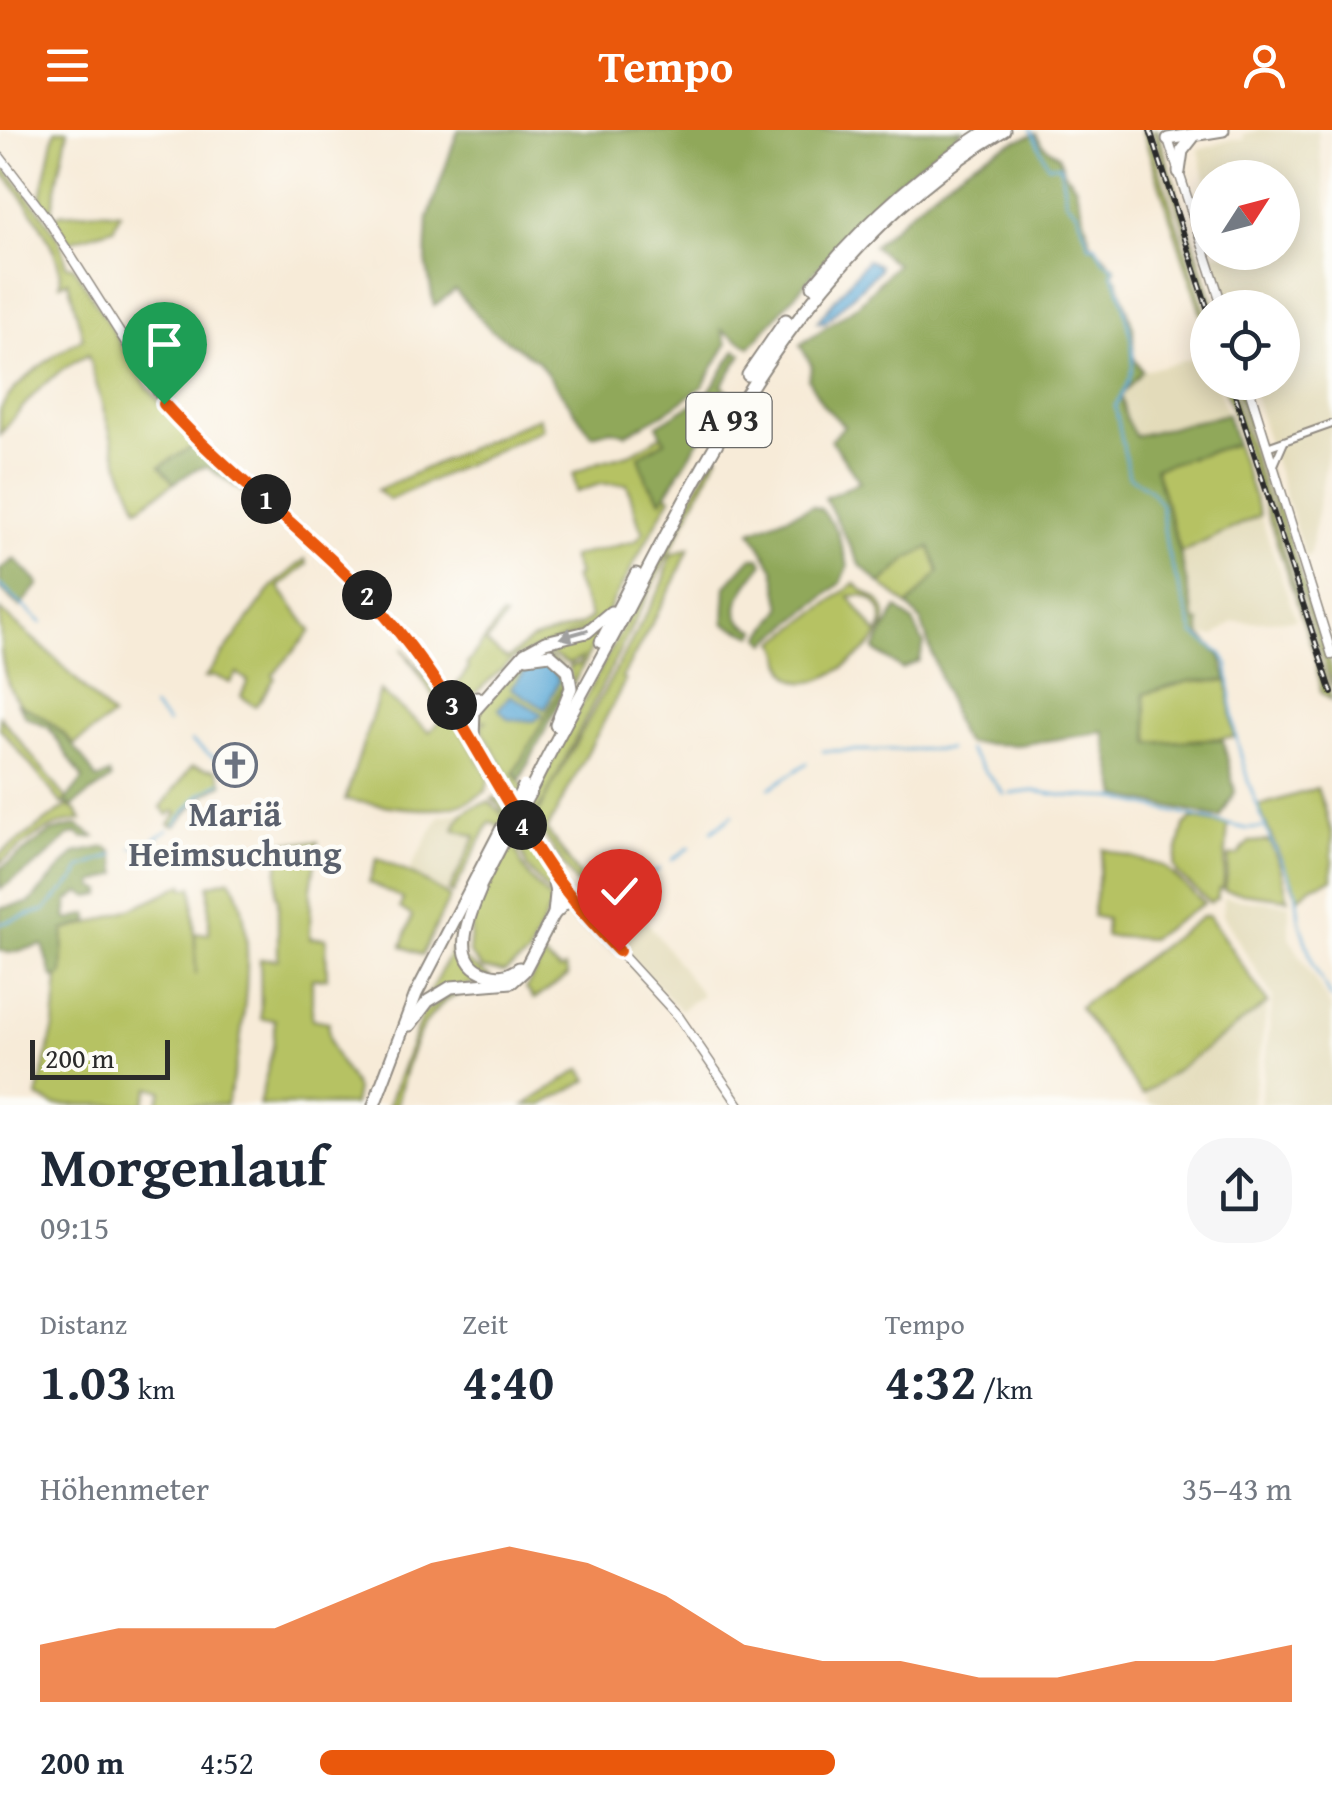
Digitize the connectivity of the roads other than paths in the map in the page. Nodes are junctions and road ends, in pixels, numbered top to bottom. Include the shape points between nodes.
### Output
1 (988, 130) edge
2 (1004, 130) edge
3 (1223, 130) edge
4 (1193, 133) edge
5 (1168, 139) joint
6 (0, 157) edge
7 (1179, 172) junction
8 (1217, 290) edge
9 (1253, 400) edge
10 (1332, 424) edge
11 (1262, 429) junction
12 (1285, 441) junction
13 (1267, 447) junction
14 (1273, 466) junction
15 (624, 598) junction
16 (1332, 656) edge
17 (518, 660) junction
18 (443, 690) junction
19 (476, 702) junction
20 (459, 715) junction
21 (556, 725) junction
22 (473, 738) junction
23 (526, 790) junction
24 (503, 834) junction
25 (554, 874) junction
26 (484, 880) junction
27 (571, 897) junction
28 (554, 914) junction
29 (530, 959) junction
30 (410, 1025) junction
31 (378, 1105) edge
32 (740, 1105) edge

1 - 15 highway, A 93 via 877,216 798,304 720,421
2 - 23 highway, A 93 via 938,174 874,230 791,326 695,479
3 - 4 highway
4 - 5 highway
4 - 7 highway
5 - 7 main road
6 - 18 main road via 46,217 164,404 340,567
7 - 8 main road
9 - 11 main road
10 - 12 street
11 - 12 street
11 - 13 main road
12 - 13 street
12 - 14 street
13 - 14 main road
14 - 16 main road
15 -> 17 highway via 592,629 539,644
15 - 21 highway, A 93
17 - 19 highway
17 - 21 highway via 550,654 568,670 571,688
18 - 19 highway via 461,702
18 - 20 main road
19 - 20 highway
19 - 22 highway
20 - 22 main road
21 - 23 highway, A 93
22 - 25 main road
23 - 24 highway, A 93, bridge
24 - 26 highway, A 93
24 - 31 highway, A 93 via 416,994
25 - 27 main road
25 - 28 highway
26 - 29 highway via 466,928 468,958 496,976
26 - 30 highway, A 93
27 - 28 highway
27 - 32 main road via 667,1003
28 - 29 highway
29 - 30 highway via 512,982 441,992
30 - 31 highway, A 93

